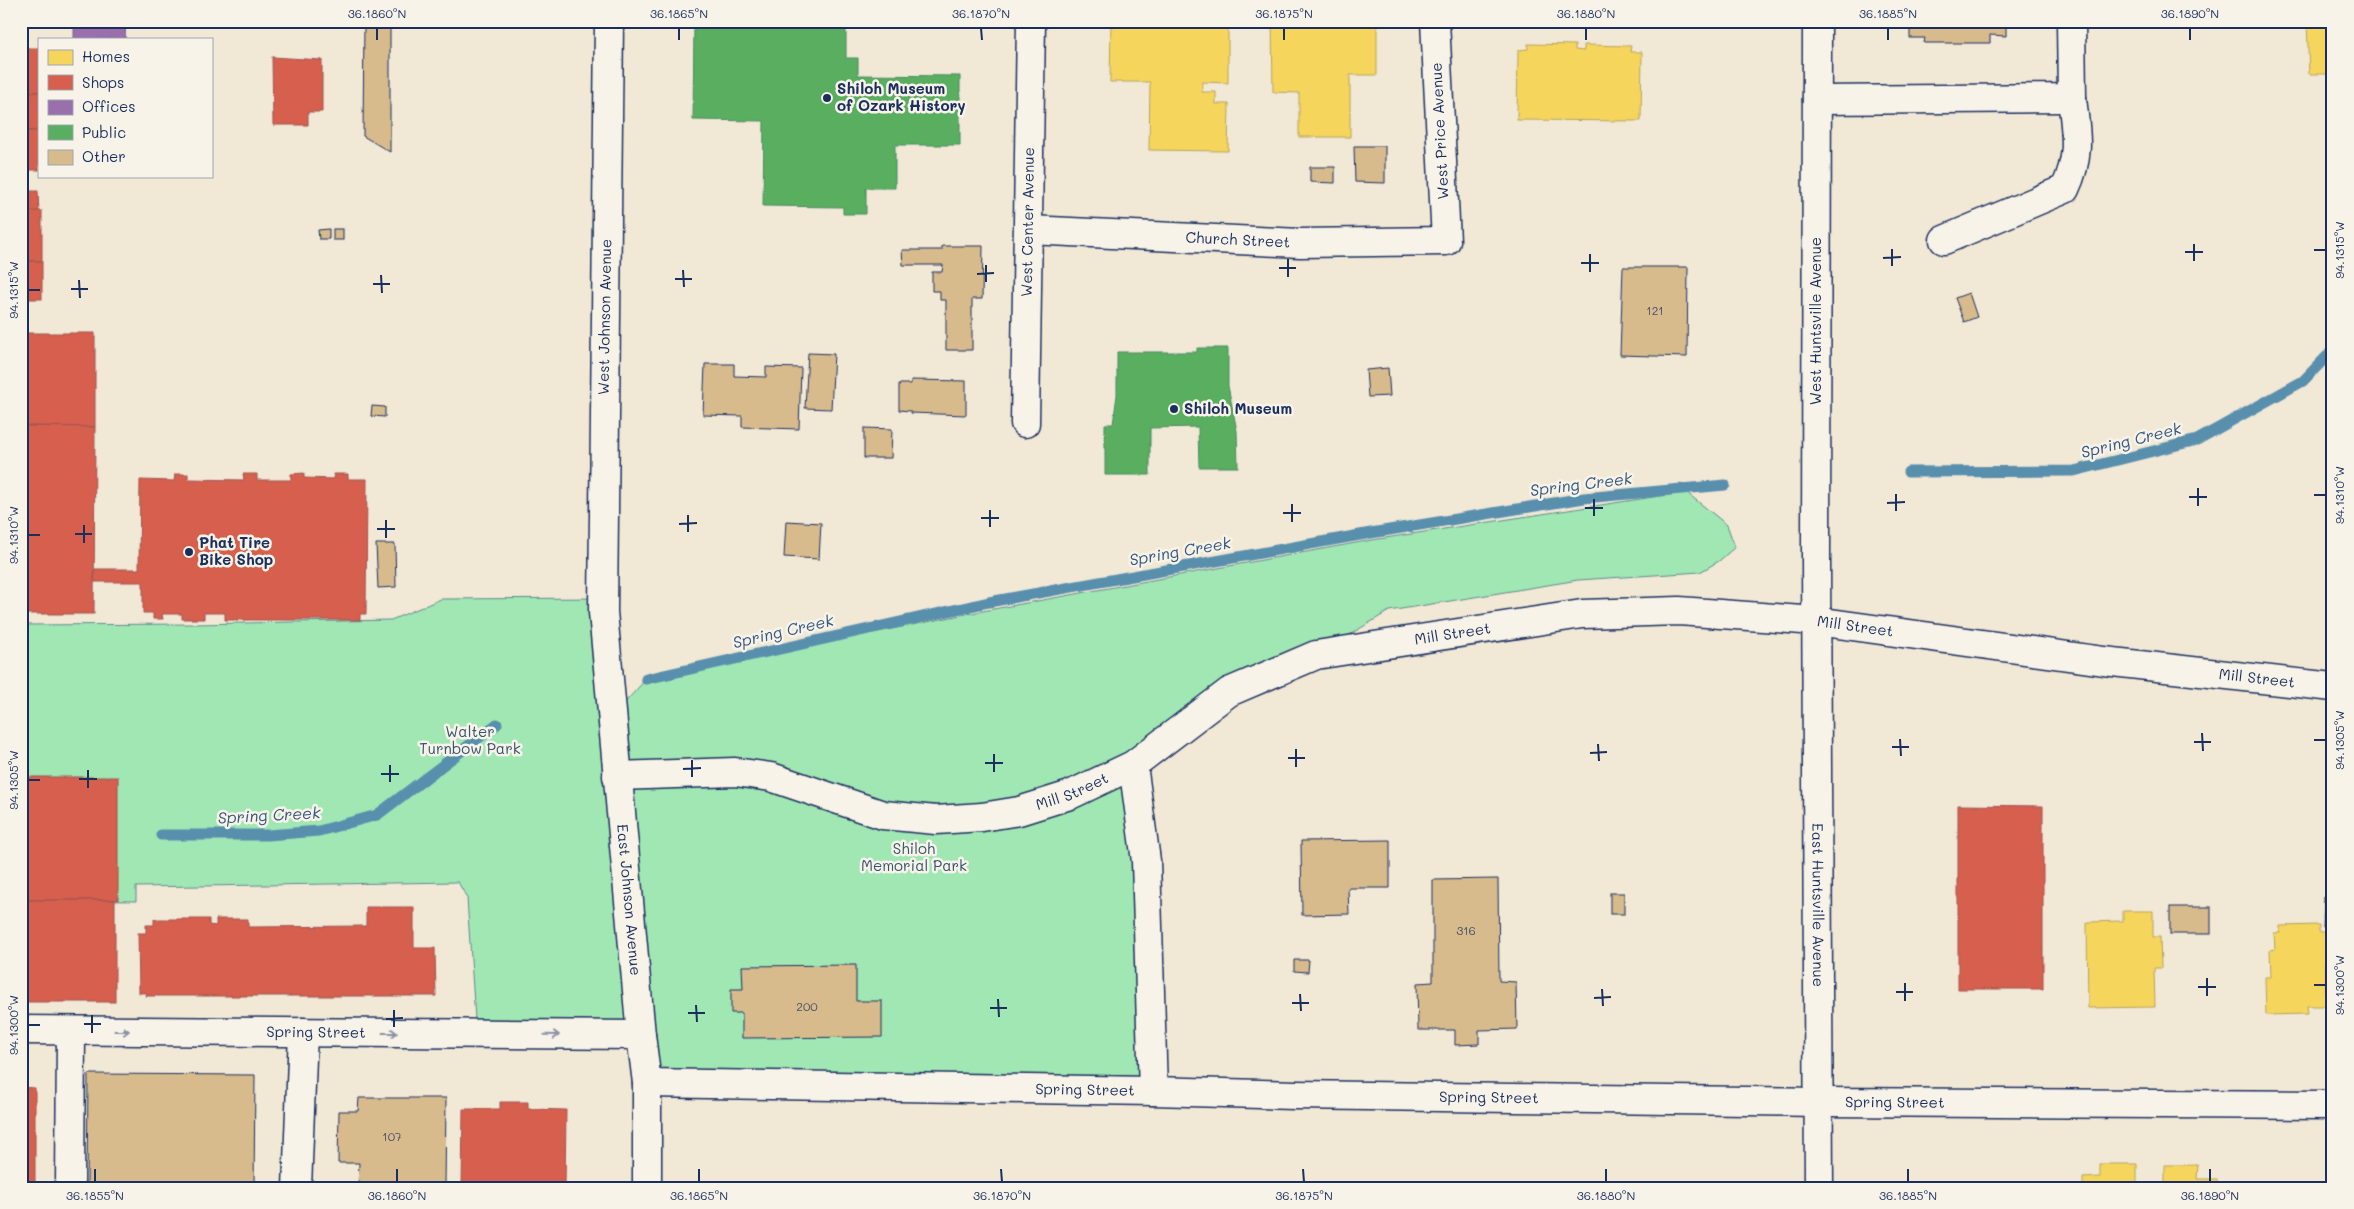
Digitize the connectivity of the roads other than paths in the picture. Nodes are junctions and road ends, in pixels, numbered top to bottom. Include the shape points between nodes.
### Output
1 (609, 21) edge
2 (1031, 21) edge
3 (1435, 21) edge
4 (1817, 21) edge
5 (2071, 21) edge
6 (2072, 98) junction
7 (1817, 100) junction
8 (1029, 230) junction
9 (1944, 240) dead end
10 (1446, 241) joint
11 (1025, 423) dead end
12 (603, 612) joint
13 (1816, 621) junction
14 (2333, 687) edge
15 (1133, 765) junction
16 (617, 776) junction
17 (21, 1030) edge
18 (71, 1031) junction
19 (303, 1032) junction
20 (641, 1035) junction
21 (647, 1083) junction
22 (1153, 1090) junction
23 (1819, 1102) junction
24 (2333, 1105) edge
25 (70, 1188) edge
26 (297, 1188) edge
27 (647, 1188) edge
28 (1819, 1188) edge

1 - 12 street, West Johnson Avenue
2 - 8 street, West Center Avenue
3 - 10 street, West Price Avenue
4 - 7 street, West Huntsville Avenue
5 - 6 street
6 - 7 street
6 - 9 street via 2077,139 2074,170 2065,189
7 - 13 street, West Huntsville Avenue
8 - 10 street, Church Street via 1300,243
8 - 11 street, West Center Avenue
12 - 16 street, East Johnson Avenue
13 - 14 street, Mill Street via 2104,662
13 - 15 street, Mill Street via 1679,611 1582,614 1316,655 1229,692
13 - 23 street, East Huntsville Avenue
15 - 16 street, Mill Street via 1070,795 1019,811 936,820 883,815 771,777 735,772
15 - 22 street via 1146,861
16 - 20 street, East Johnson Avenue
17 - 18 street, Spring Street
18 -> 19 street, Spring Street
18 - 25 street
19 -> 20 street, Spring Street
19 - 26 street
20 - 21 street, East Johnson Avenue
21 - 22 street, Spring Street
21 - 27 street, East Johnson Avenue
22 - 23 street, Spring Street
23 - 24 street, Spring Street
23 - 28 street, East Huntsville Avenue

